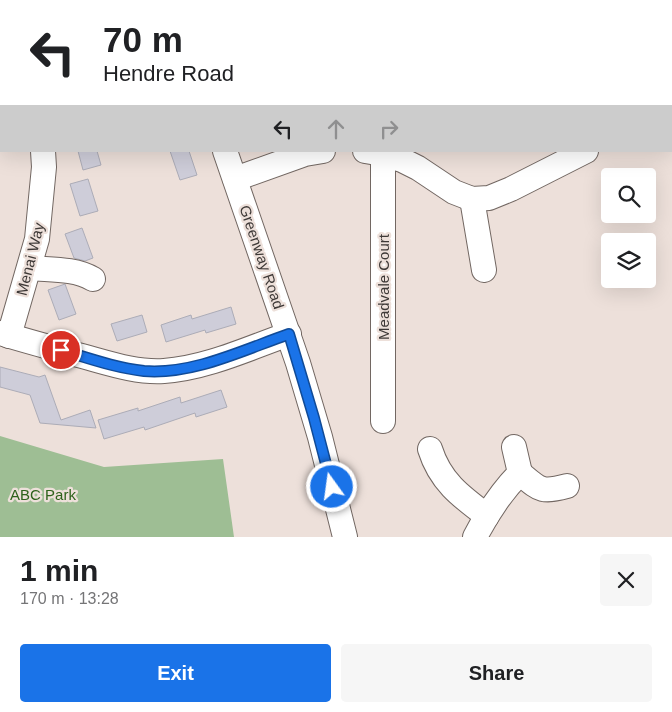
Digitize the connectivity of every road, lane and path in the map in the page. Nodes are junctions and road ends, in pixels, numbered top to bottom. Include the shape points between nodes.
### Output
1 (43, 152) edge
2 (225, 152) edge
3 (317, 152) edge
4 (374, 152) edge
5 (584, 152) edge
6 (235, 179) junction
7 (472, 199) junction
8 (30, 268) junction
9 (484, 270) dead end
10 (93, 278) dead end
11 (4, 334) edge
12 (289, 334) junction
13 (383, 421) dead end
14 (514, 447) dead end
15 (430, 449) dead end
16 (520, 473) junction
17 (568, 486) dead end
18 (486, 516) junction
19 (345, 537) edge
20 (475, 537) edge

1 - 8 street, Menai Way via 40,218
2 - 6 street, Greenway Road
3 - 6 street
4 - 7 street via 402,160 454,192
4 - 13 street, Meadvale Court
5 - 7 street via 511,189 489,198
6 - 12 street, Greenway Road
7 - 9 street
8 - 10 street via 75,271
8 - 11 street, Menai Way
11 - 12 street via 114,365 164,371 219,359
12 - 19 street, Greenway Road
14 - 16 street
15 - 18 street via 434,464 451,487
16 - 17 street via 542,490
16 - 18 street via 508,484
18 - 20 street

